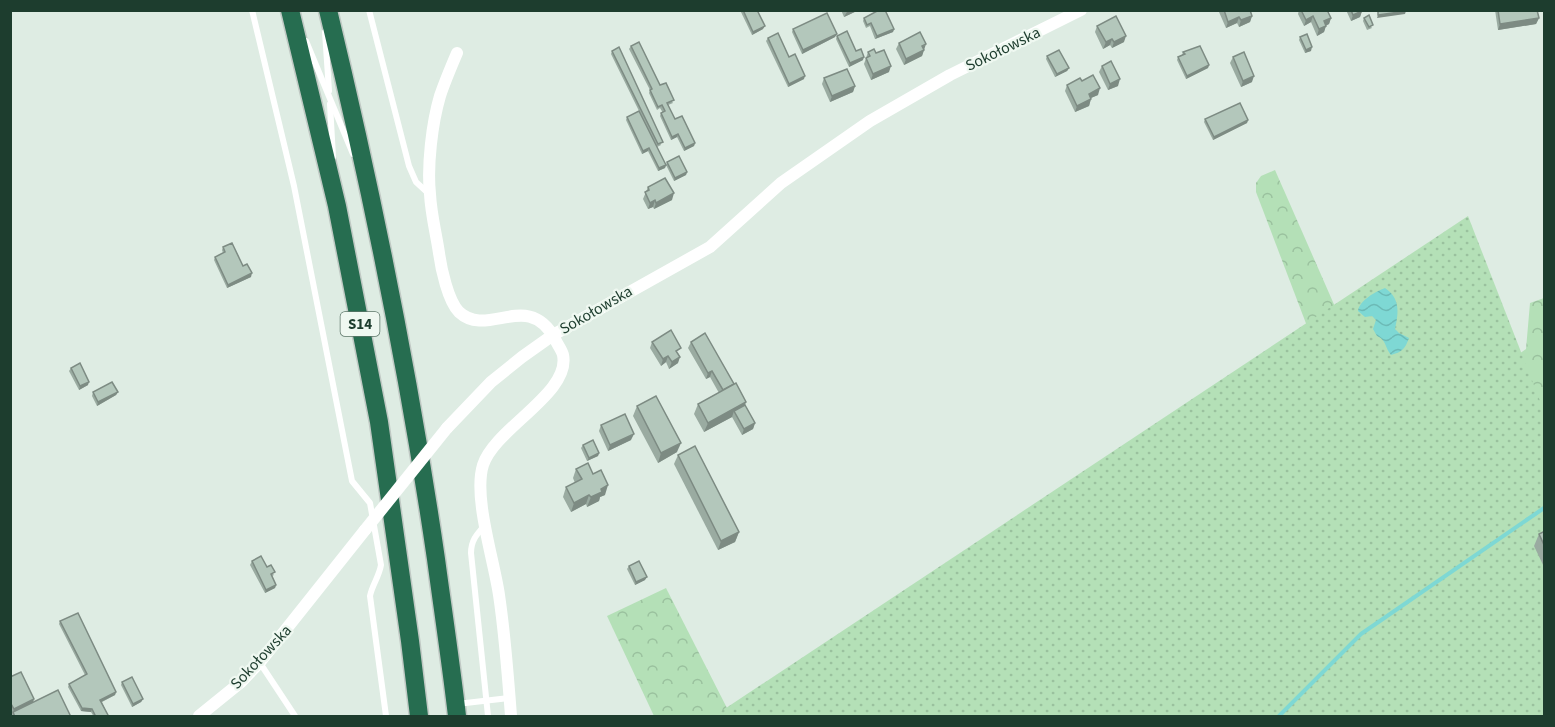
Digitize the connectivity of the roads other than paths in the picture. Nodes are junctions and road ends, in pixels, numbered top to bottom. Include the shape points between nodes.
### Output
1 (252, 10) edge
2 (291, 10) edge
3 (326, 10) edge
4 (369, 10) edge
5 (1081, 10) edge
6 (456, 53) dead end
7 (330, 98) junction
8 (429, 194) junction
9 (371, 197) junction
10 (337, 206) junction
11 (553, 335) junction
12 (486, 525) junction
13 (260, 662) junction
14 (510, 698) junction
15 (487, 701) junction
16 (456, 710) edge
17 (199, 717) edge
18 (295, 717) edge
19 (386, 717) edge
20 (418, 717) edge
21 (488, 717) edge
22 (511, 717) edge

1 - 19 lane via 294,186 352,482 370,503 381,565 370,596
2 - 7 lane
2 - 10 highway, S14
3 - 7 lane
3 - 9 highway, S14
4 - 8 lane via 409,166 416,182
5 - 11 street, Sokołowska via 950,75 870,121 781,183 710,247
6 - 8 street via 440,97
7 - 9 lane
7 - 10 lane
8 - 11 street via 441,267 458,312 486,322 523,315 536,319
9 - 16 highway, S14 via 423,469
10 - 20 highway, S14 via 379,422
11 - 12 street via 563,355 562,371 554,387 487,453 481,472
11 - 13 street, Sokołowska, bridge via 491,382 447,428
12 - 14 street via 499,595
12 - 15 lane via 474,537 471,553
13 - 17 street, Sokołowska
13 - 18 lane
14 - 15 lane
14 - 22 street
15 - 16 lane
15 - 21 lane

